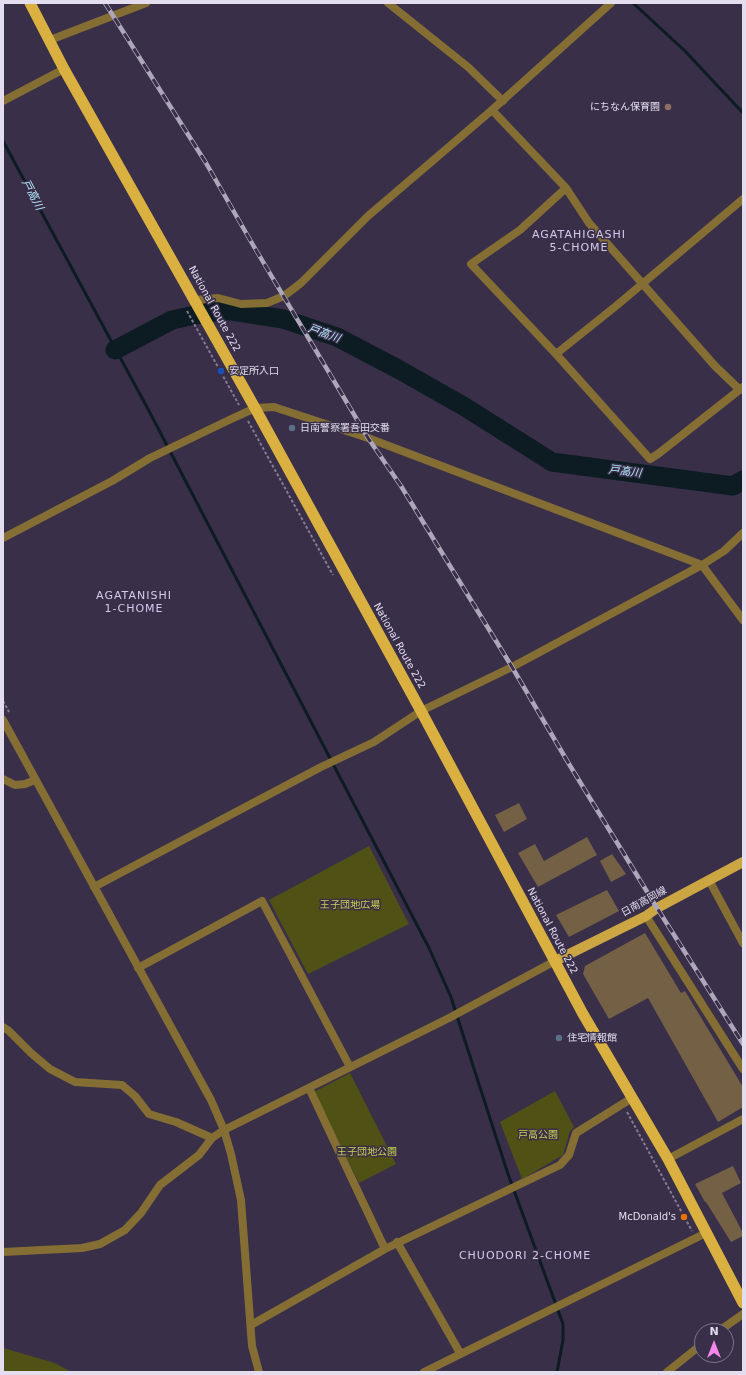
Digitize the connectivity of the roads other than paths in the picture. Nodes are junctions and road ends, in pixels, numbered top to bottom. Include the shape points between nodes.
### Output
1 (30, 3) edge
2 (146, 3) edge
3 (388, 3) edge
4 (611, 3) edge
5 (50, 40) junction
6 (64, 69) junction
7 (3, 101) edge
8 (503, 101) junction
9 (492, 110) junction
10 (566, 188) junction
11 (743, 199) edge
12 (642, 283) junction
13 (195, 300) junction
14 (556, 354) junction
15 (741, 389) edge
16 (255, 408) junction
17 (743, 533) edge
18 (3, 538) edge
19 (702, 565) junction
20 (743, 620) edge
21 (421, 711) junction
22 (3, 720) edge
23 (3, 779) edge
24 (35, 780) junction
25 (743, 862) edge
26 (709, 880) junction
27 (94, 887) junction
28 (646, 916) junction
29 (743, 943) edge
30 (555, 961) junction
31 (138, 968) junction
32 (3, 1027) edge
33 (350, 1067) junction
34 (743, 1069) edge
35 (309, 1088) junction
36 (632, 1098) junction
37 (743, 1119) edge
38 (224, 1130) junction
39 (212, 1138) junction
40 (668, 1159) junction
41 (706, 1233) junction
42 (397, 1242) junction
43 (385, 1249) junction
44 (3, 1252) edge
45 (743, 1303) edge
46 (743, 1314) edge
47 (730, 1323) edge
48 (251, 1325) junction
49 (694, 1350) edge
50 (460, 1353) junction
51 (434, 1370) edge
52 (259, 1372) edge
53 (424, 1372) edge
54 (667, 1372) edge

1 - 5 highway, National Route 222
2 - 5 street
3 - 8 street via 468,67
4 - 8 street
5 - 6 highway, National Route 222
6 - 7 street
6 - 13 highway, National Route 222
8 - 9 street
9 - 10 street
9 - 13 street via 368,216 301,283 284,296 267,303 241,304 218,298
10 - 12 street via 590,223
10 - 14 street via 520,230 471,264
11 - 12 street
12 - 14 street
12 - 15 street via 715,366
13 - 16 highway, National Route 222
14 - 15 street via 650,459
16 - 18 street via 150,458 112,481
16 - 19 street via 274,408 368,438
16 - 21 highway, National Route 222
17 - 19 street via 724,551
19 - 20 street
19 - 21 street via 512,667
21 - 27 street via 374,742 321,766
21 - 30 highway, National Route 222
22 - 24 street
23 - 24 street via 15,785
24 - 27 street
25 - 26 main road, 日南高岡線
26 - 28 main road, 日南高岡線
26 - 29 street
27 - 31 street
28 - 30 main road, 日南高岡線
28 - 34 street
30 - 33 street
30 - 36 highway, National Route 222
31 - 33 street via 262,901
31 - 38 street via 211,1100
32 - 39 street via 50,1069 75,1082 122,1085 150,1114
33 - 35 street
35 - 38 street
35 - 43 street
36 - 40 highway, National Route 222
36 - 42 street via 576,1133 569,1155 560,1165
37 - 40 street
38 - 39 street
38 - 48 street via 241,1200
39 - 44 street via 199,1155 160,1185 141,1213 125,1230 100,1244 82,1248
40 - 41 highway, National Route 222
41 - 45 highway, National Route 222
41 - 50 street
42 - 43 street
42 - 50 street
43 - 48 street
46 - 47 street
48 - 52 street via 252,1346
49 - 54 street
50 - 51 street
51 - 53 street

